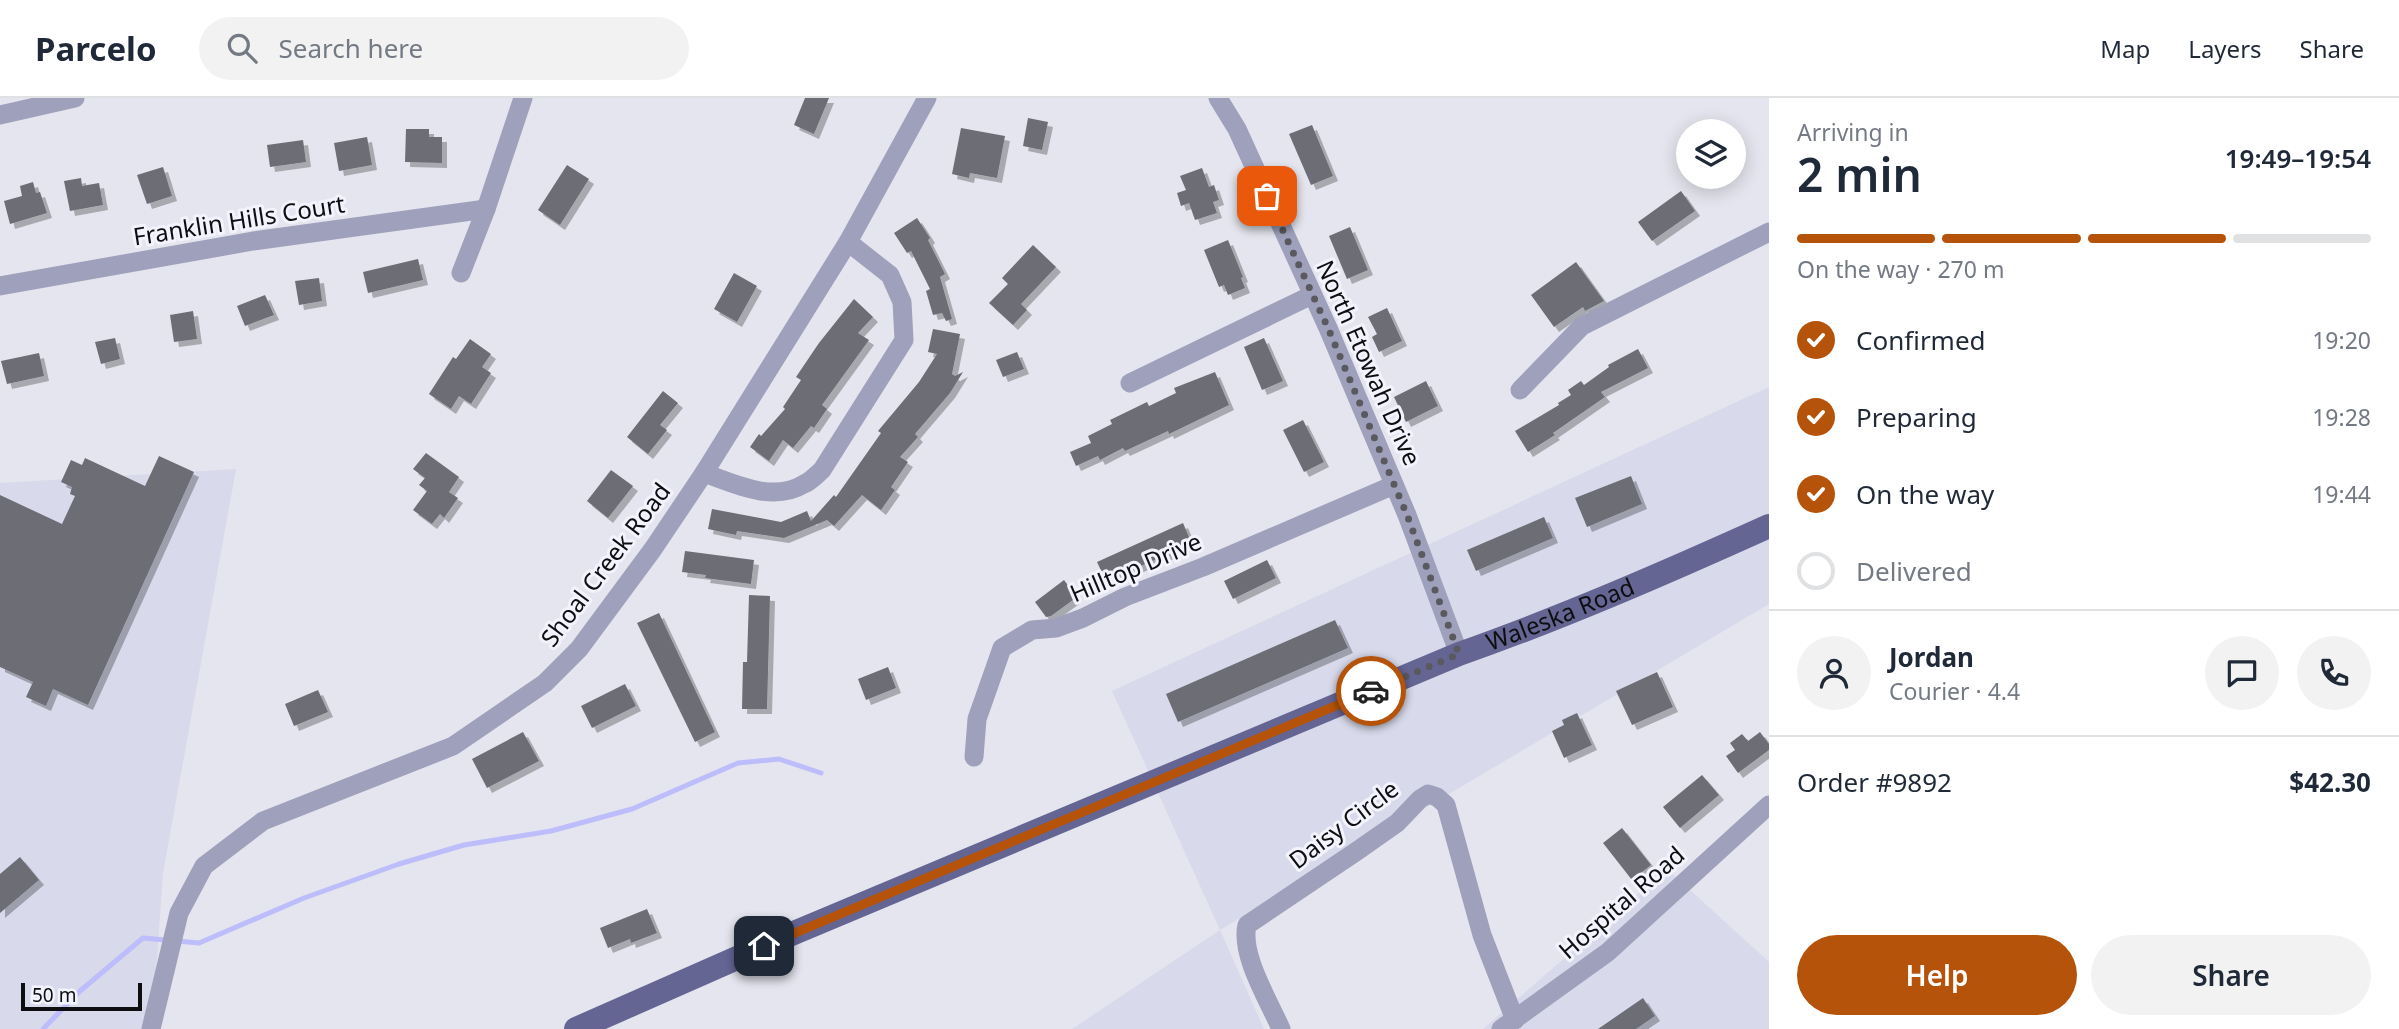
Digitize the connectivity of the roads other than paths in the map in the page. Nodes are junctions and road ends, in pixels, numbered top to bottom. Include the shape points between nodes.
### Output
1 (75, 98) edge
2 (523, 98) edge
3 (928, 98) edge
4 (1218, 98) edge
5 (0, 116) edge
6 (486, 209) junction
7 (1769, 232) edge
8 (848, 242) junction
9 (461, 272) dead end
10 (0, 286) edge
11 (1312, 295) junction
12 (1130, 383) dead end
13 (1520, 390) dead end
14 (704, 473) junction
15 (1394, 485) junction
16 (1769, 526) edge
17 (1459, 654) junction
18 (974, 757) dead end
19 (1769, 805) edge
20 (1508, 1025) edge
21 (151, 1029) edge
22 (576, 1029) edge
23 (1281, 1029) edge

1 - 5 street
2 - 6 street
3 - 8 street, Shoal Creek Road
4 - 11 street, North Etowah Drive via 1237,129
6 - 9 street
6 - 10 street, Franklin Hills Court via 253,242
7 - 13 street via 1582,326
8 - 14 street, Shoal Creek Road
8 - 14 street via 890,275 902,302 904,340 822,470 803,485 762,493
11 - 12 street
11 - 15 street, North Etowah Drive
14 - 21 street, Shoal Creek Road via 579,649 545,683 453,746 263,821 204,866 179,913
15 - 17 street, North Etowah Drive
15 - 18 street, Hilltop Drive via 1083,618 1056,628 1032,630 1002,648 977,719
16 - 17 main road, Waleska Road via 1667,572
17 - 22 main road, Waleska Road
19 - 20 street, Hospital Road via 1608,952
20 - 23 street, Daisy Circle via 1446,806 1428,794 1357,851 1247,925 1244,937 1251,961

